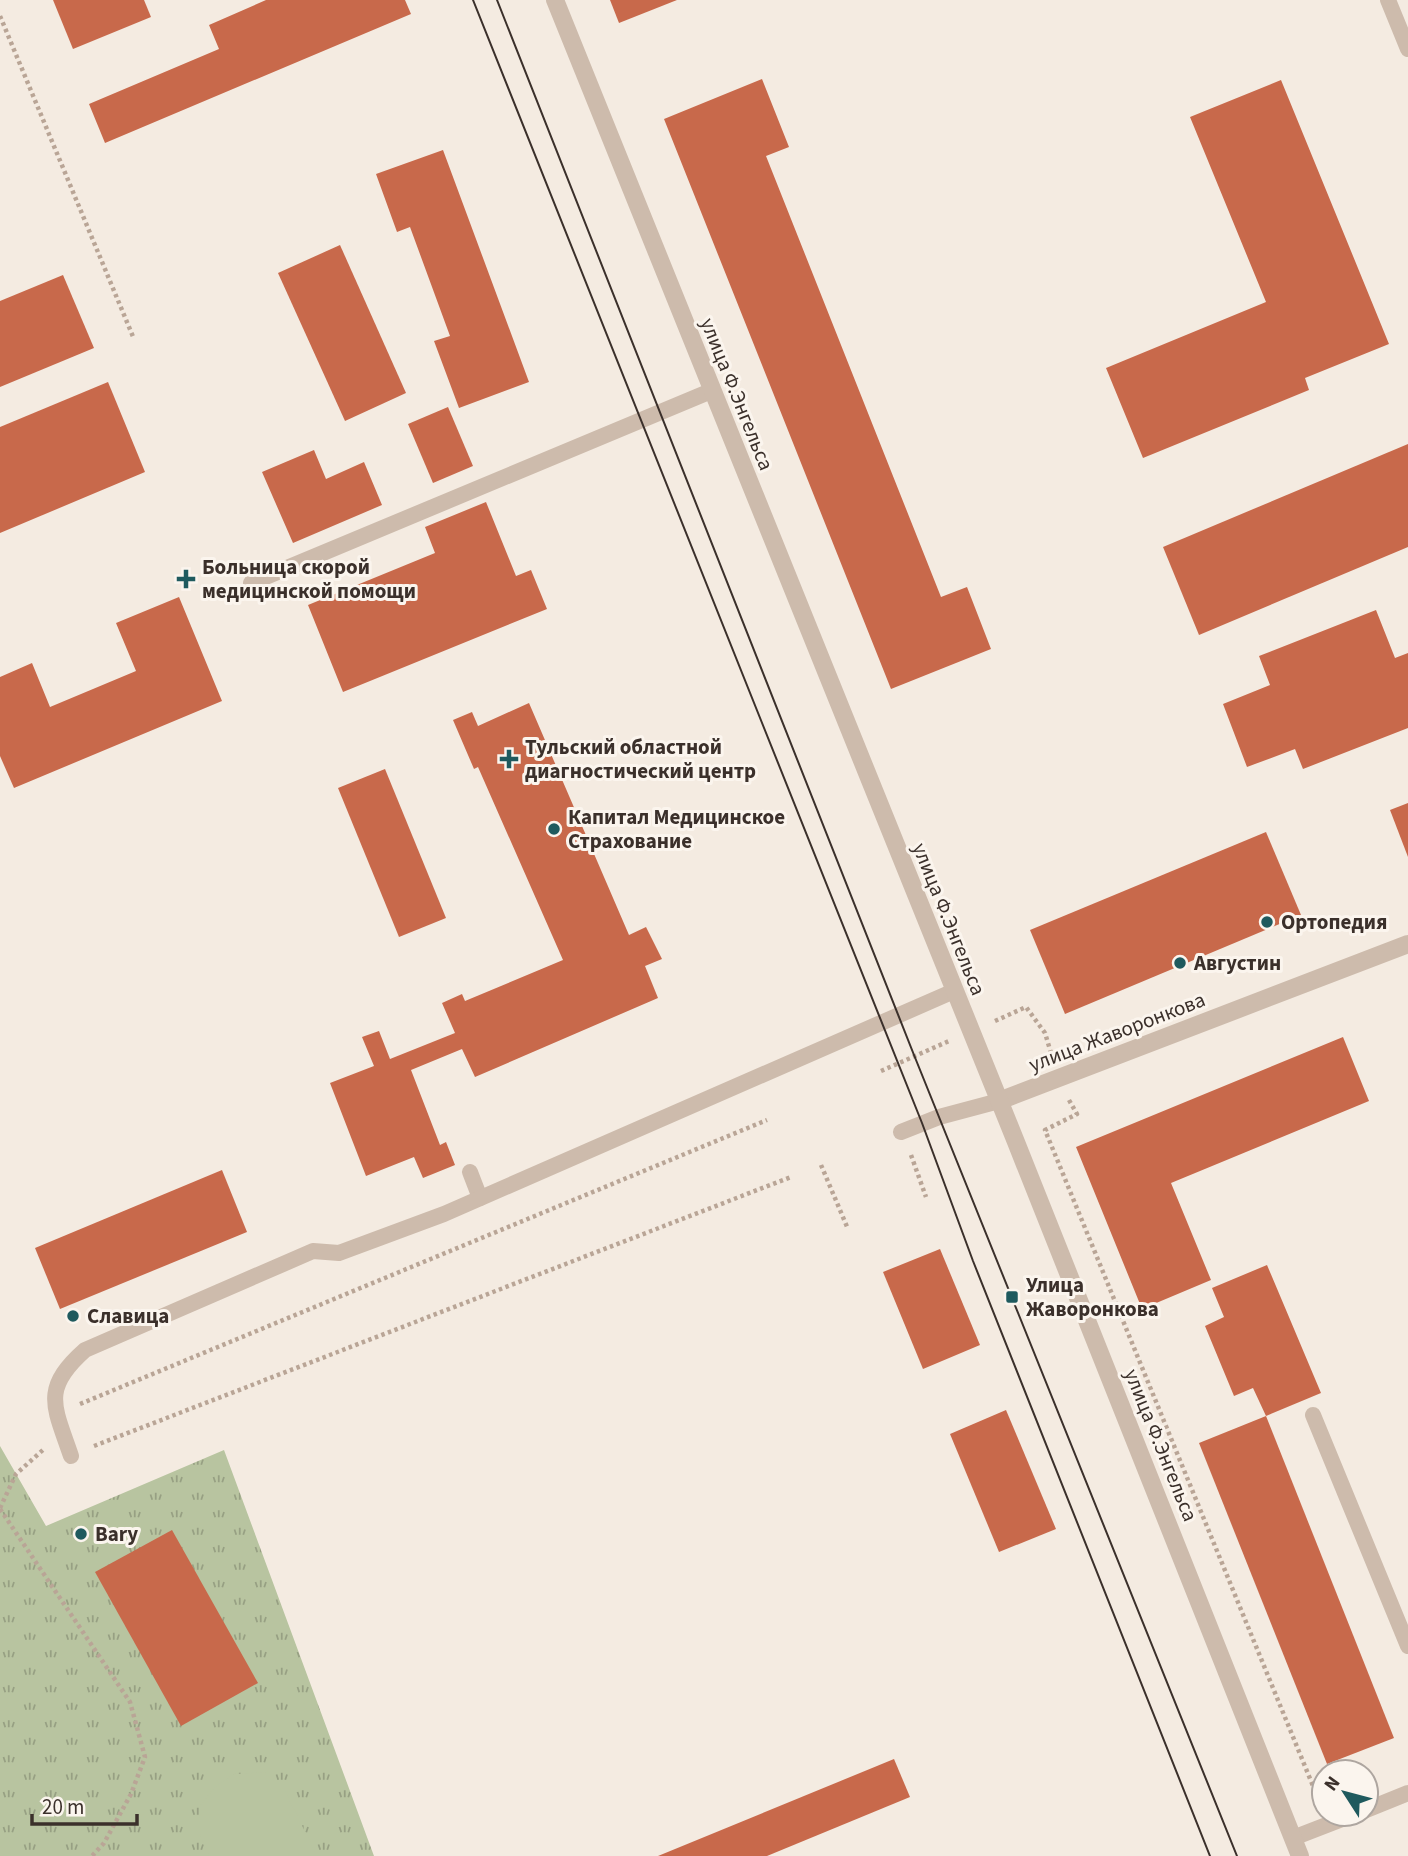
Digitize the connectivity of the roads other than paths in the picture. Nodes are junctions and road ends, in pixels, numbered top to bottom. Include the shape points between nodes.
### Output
1 (555, 0) edge
2 (1388, 0) edge
3 (1408, 49) edge
4 (711, 391) junction
5 (251, 583) dead end
6 (1408, 944) edge
7 (954, 991) junction
8 (999, 1101) junction
9 (901, 1132) dead end
10 (470, 1172) dead end
11 (480, 1198) junction
12 (1313, 1415) dead end
13 (71, 1456) road end
14 (1408, 1646) edge
15 (1408, 1793) edge
16 (1380, 1804) edge
17 (1320, 1828) edge
18 (1293, 1839) junction
19 (1300, 1856) edge

1 - 4 street, улица Ф.Энгельса
2 - 3 lane
4 - 5 lane
4 - 7 street, улица Ф.Энгельса
6 - 8 street, улица Жаворонкова
7 - 8 street, улица Ф.Энгельса
7 - 11 lane
8 - 9 lane
8 - 18 street, улица Ф.Энгельса
10 - 11 lane
11 - 13 lane via 339,1253 313,1251 85,1350 58,1381 56,1414
12 - 14 lane
15 - 16 lane
17 - 18 lane
18 - 19 street, улица Ф.Энгельса

